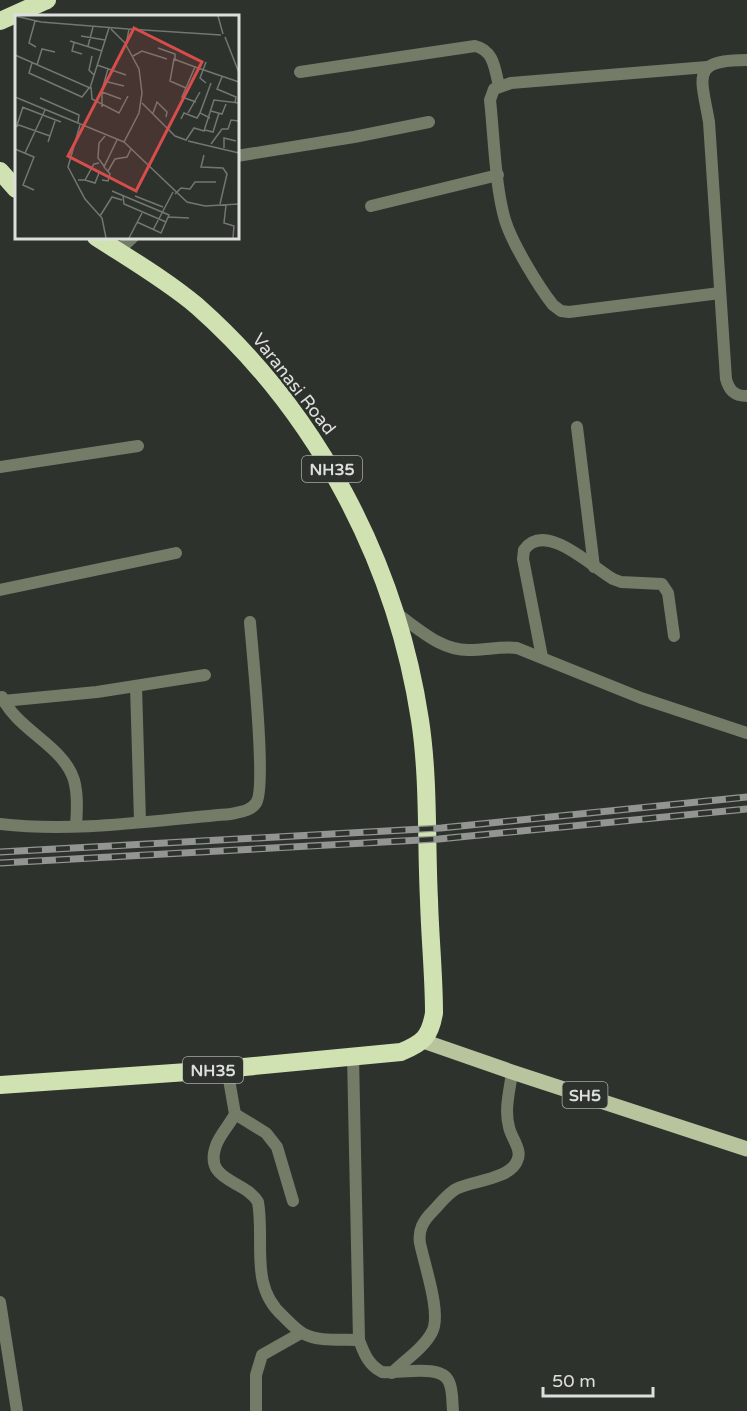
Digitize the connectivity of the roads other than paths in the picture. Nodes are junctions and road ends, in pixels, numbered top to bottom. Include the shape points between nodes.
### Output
1 (33, 6) edge
2 (0, 21) edge
3 (747, 60) edge
4 (707, 67) junction
5 (300, 72) dead end
6 (500, 87) junction
7 (429, 122) dead end
8 (238, 156) edge
9 (0, 171) edge
10 (498, 176) junction
11 (15, 188) edge
12 (370, 206) dead end
13 (98, 238) edge
14 (132, 238) edge
15 (118, 251) junction
16 (720, 293) junction
17 (747, 396) edge
18 (577, 427) dead end
19 (138, 446) dead end
20 (0, 467) edge
21 (176, 553) dead end
22 (594, 567) junction
23 (0, 590) edge
24 (396, 613) junction
25 (250, 622) dead end
26 (674, 636) dead end
27 (542, 657) junction
28 (205, 675) dead end
29 (136, 686) junction
30 (2, 697) edge
31 (747, 734) edge
32 (140, 821) junction
33 (0, 824) edge
34 (76, 826) junction
35 (423, 1041) junction
36 (353, 1056) junction
37 (227, 1068) junction
38 (512, 1072) junction
39 (0, 1086) edge
40 (235, 1114) junction
41 (747, 1149) edge
42 (292, 1201) dead end
43 (0, 1302) edge
44 (301, 1333) junction
45 (359, 1340) junction
46 (392, 1373) junction
47 (17, 1411) edge
48 (256, 1411) edge
49 (453, 1411) edge

1 - 2 highway
3 - 4 street via 724,60
4 - 6 street
4 - 16 street via 702,82 709,122
5 - 6 street via 475,46 489,53
6 - 10 street via 494,89 490,100
7 - 8 street
9 - 11 highway
10 - 12 street
10 - 16 street via 503,212 512,238 548,298 561,311
13 - 15 highway, Varanasi Road / NH35
14 - 15 street
15 - 24 highway, Varanasi Road / NH35 via 196,305 259,367 299,418 334,472 364,532
16 - 17 street via 726,379 729,389
18 - 22 street
19 - 20 street
21 - 23 street
22 - 26 street via 621,582 662,584 668,593
22 - 27 street via 553,541 533,541 524,549
24 - 27 street via 447,647 510,647
24 - 35 highway, Varanasi Road / NH35 via 420,720 426,786 434,1013
25 - 32 street via 260,749 260,796 256,805 231,814
27 - 31 street via 641,698
28 - 29 street
29 - 30 street
29 - 32 street
30 - 34 street via 23,724 68,768 77,795
32 - 34 street
33 - 34 street
35 - 36 highway, NH35 via 400,1052
35 - 38 main road, SH5
36 - 37 highway, NH35
36 - 45 street
37 - 39 highway, NH35
37 - 40 street
38 - 41 main road, SH5
38 - 46 street via 507,1118 519,1159 507,1172 450,1193 422,1225 418,1233 436,1319 434,1330
40 - 42 street via 266,1133 277,1147
40 - 44 street via 218,1141 213,1160 225,1179 254,1194 258,1202 264,1290 273,1308
43 - 47 street
44 - 45 street
44 - 48 street via 262,1355 256,1375
45 - 46 street via 375,1369
46 - 49 street via 443,1374 449,1382

